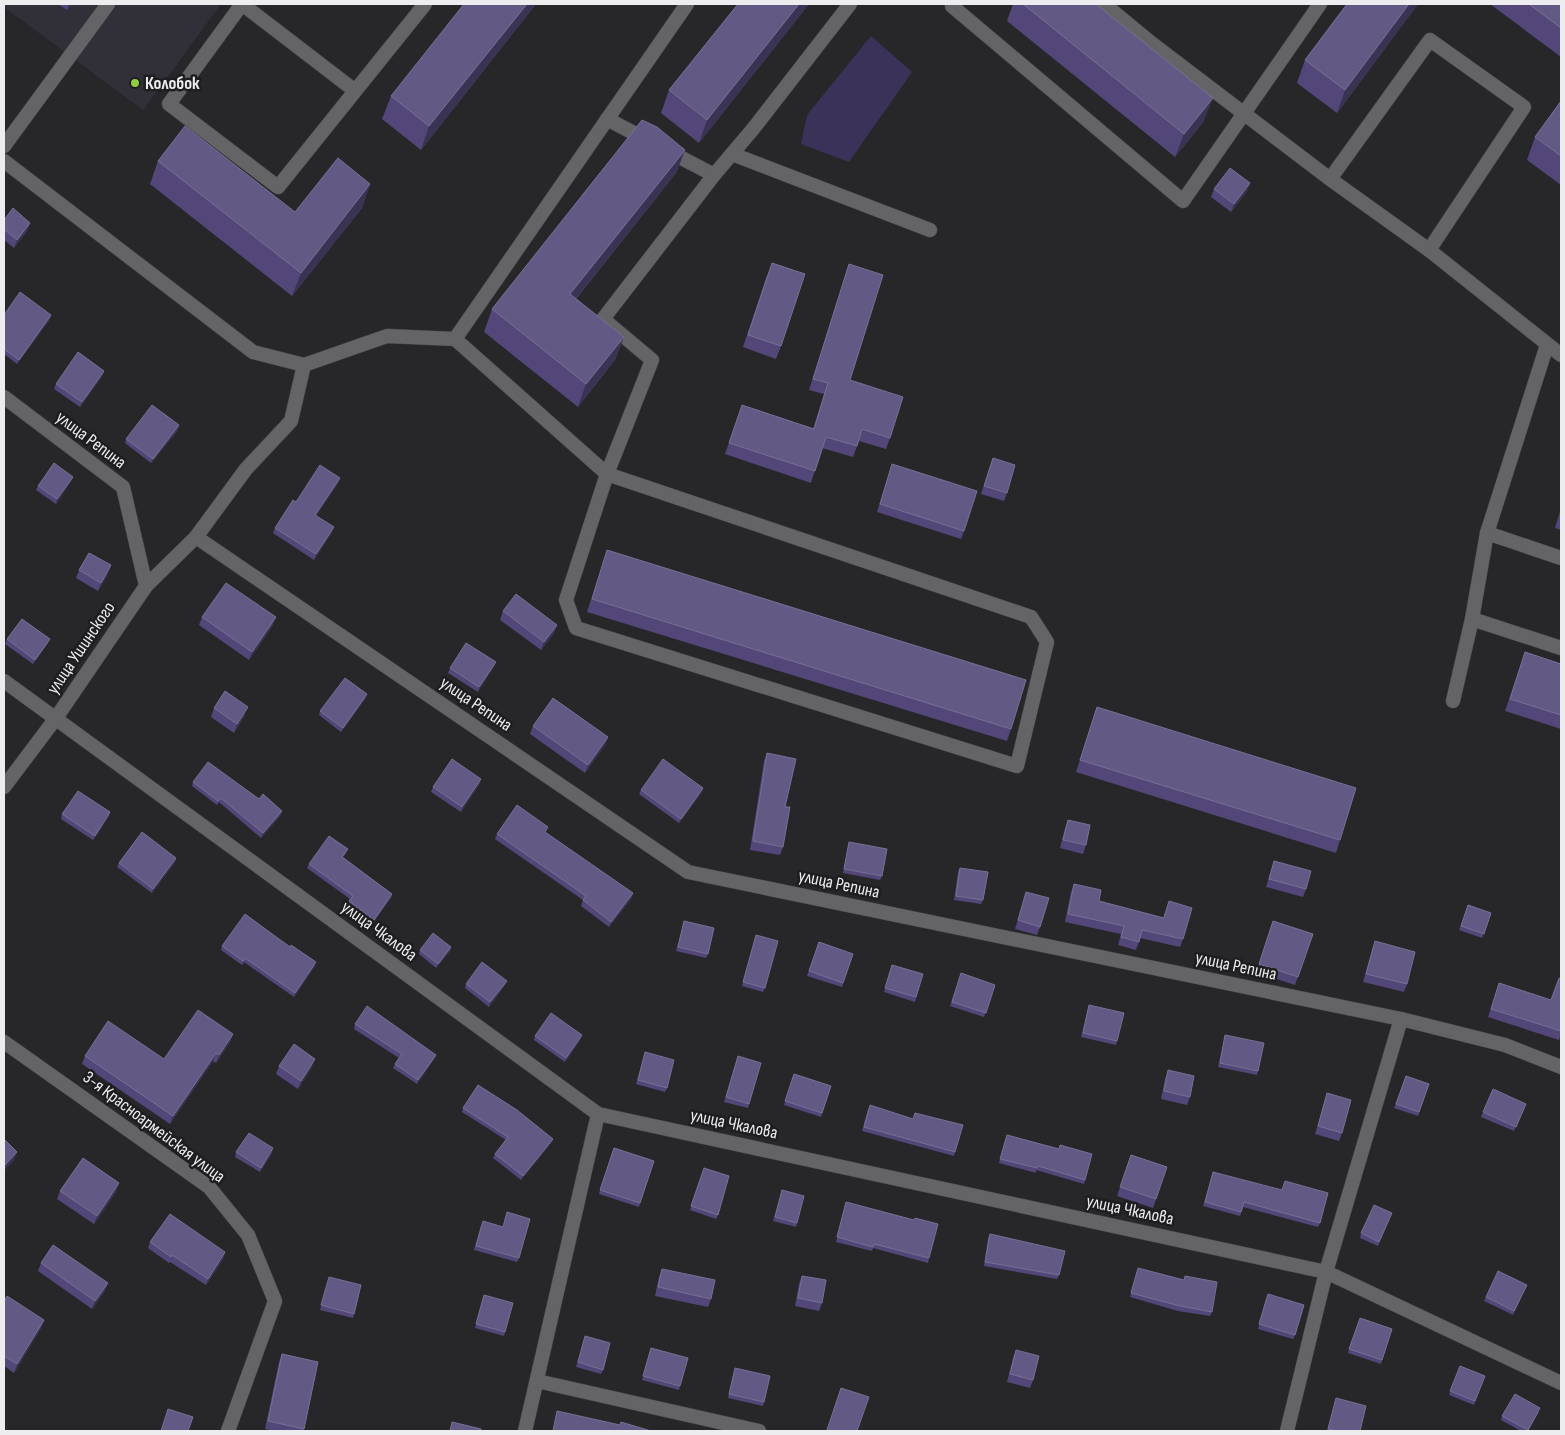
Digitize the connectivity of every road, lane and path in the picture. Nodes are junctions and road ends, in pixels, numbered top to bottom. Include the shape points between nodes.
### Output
1 (108, 4) edge
2 (242, 4) edge
3 (424, 4) edge
4 (688, 4) edge
5 (850, 4) edge
6 (954, 4) edge
7 (1104, 4) edge
8 (1320, 4) edge
9 (354, 90) junction
10 (1244, 114) junction
11 (607, 119) junction
12 (4, 146) edge
13 (732, 154) junction
14 (4, 161) edge
15 (714, 175) junction
16 (1330, 179) junction
17 (930, 230) dead end
18 (1429, 250) junction
19 (455, 339) junction
20 (1547, 345) junction
21 (1561, 355) edge
22 (304, 365) junction
23 (4, 397) edge
24 (607, 474) junction
25 (1487, 534) junction
26 (196, 537) junction
27 (1561, 558) edge
28 (146, 586) junction
29 (1472, 619) junction
30 (1561, 648) edge
31 (4, 681) edge
32 (1453, 701) dead end
33 (56, 718) junction
34 (4, 787) edge
35 (1401, 1019) junction
36 (4, 1042) edge
37 (1561, 1067) edge
38 (598, 1114) junction
39 (1326, 1272) junction
40 (538, 1381) junction
41 (1561, 1383) edge
42 (228, 1431) edge
43 (525, 1431) edge
44 (759, 1431) edge
45 (1287, 1431) edge

1 - 12 street
2 - 9 street
2 - 9 street via 169,104 278,187
3 - 9 street
4 - 11 street
5 - 13 street
6 - 10 street via 952,6 1183,200
7 - 10 street
8 - 10 street
10 - 16 street
11 - 15 street
11 - 19 street
13 - 15 street
13 - 17 street
14 - 22 street via 253,352
15 - 24 street via 603,319 652,360
16 - 18 street
16 - 18 street via 1430,40 1524,107
18 - 20 street
19 - 22 street via 387,336
19 - 24 street
20 - 21 street
20 - 25 street
22 - 26 street, улица Ушинского via 291,421 246,469
23 - 28 street, улица Репина via 123,487
24 - 24 street via 566,600 576,628 1017,766 1047,642 1031,617
25 - 27 street
25 - 29 street
26 - 28 street, улица Ушинского
26 - 35 street, улица Репина via 688,872
28 - 33 street, улица Ушинского
29 - 30 street
29 - 32 street
31 - 33 street, улица Чкалова
33 - 34 street, улица Ушинского
33 - 38 street, улица Чкалова
35 - 37 street, улица Репина via 1505,1045
35 - 39 street
36 - 42 street, 3-я Красноармейская улица via 209,1186 248,1235 275,1301
38 - 39 street, улица Чкалова
38 - 40 street
39 - 41 street, улица Чкалова
39 - 45 street
40 - 43 street
40 - 44 street

